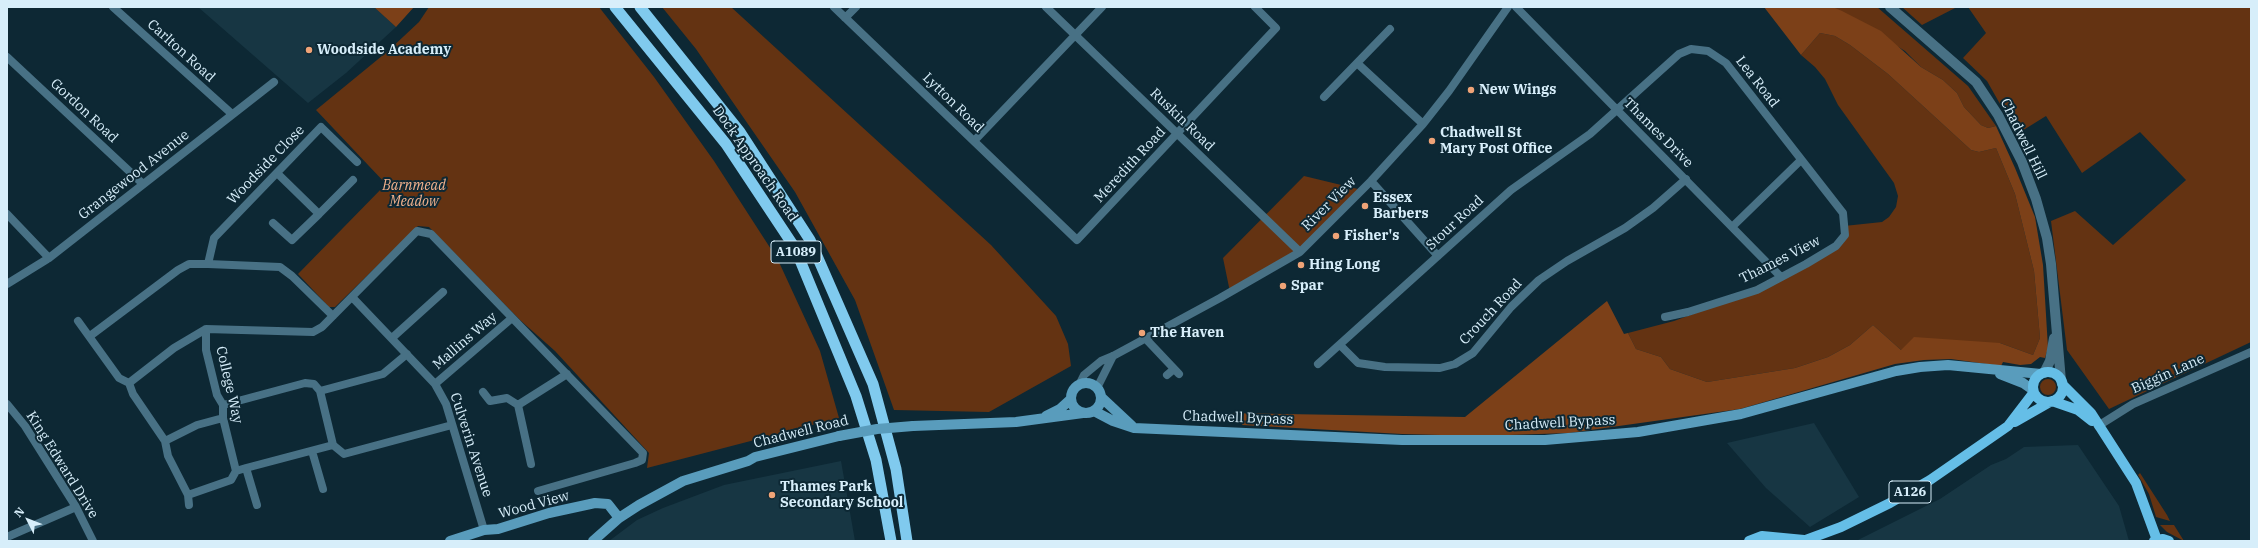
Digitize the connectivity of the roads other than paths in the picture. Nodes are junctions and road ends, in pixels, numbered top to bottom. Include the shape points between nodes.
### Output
1 (113, 7) edge
2 (615, 7) edge
3 (640, 7) edge
4 (834, 7) edge
5 (856, 7) edge
6 (1046, 7) edge
7 (1102, 7) edge
8 (1255, 7) edge
9 (1508, 7) edge
10 (1516, 7) edge
11 (1890, 7) edge
12 (845, 18) junction
13 (1390, 29) dead end
14 (1075, 35) junction
15 (7, 57) edge
16 (1357, 63) junction
17 (274, 82) dead end
18 (1324, 97) dead end
19 (1618, 110) junction
20 (232, 114) junction
21 (1423, 124) junction
22 (1177, 134) junction
23 (974, 141) junction
24 (1801, 160) junction
25 (357, 162) dead end
26 (277, 173) junction
27 (1686, 179) junction
28 (353, 180) dead end
29 (1371, 181) junction
30 (143, 184) junction
31 (7, 214) edge
32 (319, 214) junction
33 (1054, 219) joint
34 (273, 223) dead end
35 (1844, 226) joint
36 (1732, 228) junction
37 (1300, 252) junction
38 (1438, 256) junction
39 (49, 258) junction
40 (208, 264) junction
41 (1781, 278) junction
42 (7, 284) edge
43 (443, 292) dead end
44 (352, 297) junction
45 (333, 316) junction
46 (1665, 316) dead end
47 (512, 318) junction
48 (78, 321) dead end
49 (2055, 324) junction
50 (206, 329) junction
51 (90, 336) junction
52 (392, 338) junction
53 (1145, 338) junction
54 (1340, 345) junction
55 (2251, 352) edge
56 (407, 354) junction
57 (1113, 356) junction
58 (1318, 364) dead end
59 (1980, 368) junction
60 (567, 374) junction
61 (2043, 374) junction
62 (1167, 375) dead end
63 (129, 383) junction
64 (2062, 383) junction
65 (435, 384) junction
66 (1079, 385) junction
67 (320, 391) junction
68 (2034, 391) junction
69 (483, 392) dead end
70 (1099, 392) junction
71 (1071, 399) junction
72 (2051, 402) junction
73 (7, 404) edge
74 (223, 405) junction
75 (518, 405) junction
76 (1094, 411) junction
77 (1083, 413) junction
78 (223, 418) junction
79 (1037, 420) junction
80 (452, 425) junction
81 (2008, 426) junction
82 (2098, 426) junction
83 (1134, 428) junction
84 (165, 441) junction
85 (333, 445) junction
86 (312, 451) junction
87 (532, 464) dead end
88 (246, 468) junction
89 (236, 471) junction
90 (322, 489) dead end
91 (538, 491) dead end
92 (188, 495) junction
93 (188, 505) dead end
94 (257, 505) dead end
95 (76, 507) junction
96 (619, 518) junction
97 (484, 530) junction
98 (1762, 536) junction
99 (7, 537) edge
100 (2156, 540) edge
101 (93, 541) edge
102 (450, 541) edge
103 (593, 541) edge
104 (891, 541) edge
105 (908, 541) edge
106 (1749, 541) edge
107 (1774, 541) edge
108 (1803, 541) edge
109 (2169, 541) edge

1 - 20 street, Carlton Road
2 - 104 highway, Dock Approach Road / A1089 via 726,144 795,248 856,396 876,460
3 - 105 highway, Dock Approach Road / A1089 via 740,132 810,240 874,384 896,469
4 - 12 street, Lytton Road
5 - 12 street
6 - 14 street, Ruskin Road
7 - 14 street
8 - 22 street, Meredith Road via 1276,28
9 - 21 street, River View
10 - 19 street, Thames Drive
11 - 49 street, Chadwell Hill via 1969,75 1998,115 2022,162 2041,214 2051,264
12 - 23 street, Lytton Road
13 - 16 street
14 - 22 street, Ruskin Road
14 - 23 street
15 - 30 street, Gordon Road
16 - 18 street
16 - 21 street
17 - 20 street, Grangewood Avenue
19 - 24 street, Lea Road via 1679,54 1691,49 1708,51 1726,64
19 - 27 street, Thames Drive
19 - 38 street, Stour Road via 1590,134 1511,190
20 - 30 street, Grangewood Avenue
21 - 29 street, River View
22 - 33 street, Meredith Road via 1077,240
22 - 37 street, Ruskin Road
23 - 33 street, Lytton Road
24 - 35 street, Lea Road via 1843,213
24 - 36 street
25 - 26 street, Woodside Close via 321,127
26 - 32 street
26 - 40 street, Woodside Close via 214,238
27 - 36 street, Thames Drive
27 - 54 street, Crouch Road via 1625,228 1539,280 1511,306 1473,353 1455,364 1440,368 1385,367 1358,363
28 - 32 street
29 - 37 street, River View
29 - 38 street
30 - 39 street, Grangewood Avenue
31 - 39 street
32 - 34 street via 292,240
35 - 41 street, Thames View via 1845,235 1836,246
36 - 41 street, Thames Drive
37 - 53 street, River View
38 - 54 street, Stour Road
39 - 42 street, Grangewood Avenue
40 - 45 street via 280,267
40 - 51 street via 189,264 178,270
41 - 46 street, Thames View via 1756,290 1688,312
43 - 52 street
44 - 45 street
44 - 47 street via 417,231 430,234
44 - 52 street, Culverin Avenue
45 - 50 street via 313,332
47 - 60 street
47 - 65 street, Mallins Way
48 - 51 street
49 - 61 street, Chadwell Hill via 2050,361
49 - 64 street, Chadwell Hill
50 - 63 street via 174,348
50 - 74 street, College Way via 206,350 217,395
51 - 63 street via 119,378
52 - 56 street, Culverin Avenue
53 - 57 street, River View
53 - 62 street via 1176,371
54 - 58 street, Stour Road
55 - 82 street, Biggin Lane via 2133,404
56 - 65 street, Culverin Avenue
56 - 67 street via 384,374
57 - 66 street, River View via 1091,369
57 - 70 street
59 - 61 main road, Chadwell Bypass
59 - 68 main road, Chadwell Bypass via 2009,376
59 - 83 main road, Chadwell Bypass via 1948,365 1896,371 1741,414 1638,432 1568,439 1402,440
60 - 75 street
60 - 91 street via 643,453 642,460
61 - 64 main road via 2055,375
61 - 68 main road via 2035,380
63 - 84 street via 133,394
64 - 72 main road via 2060,395
64 - 82 main road via 2091,413
65 - 80 street, Culverin Avenue via 446,404
66 - 70 main road via 1089,384
66 - 71 main road
67 - 74 street via 314,384 305,383
67 - 85 street
68 - 72 main road via 2040,400
68 - 81 main road, A126
69 - 75 street via 490,401 507,398
70 - 76 main road via 1100,405
70 - 83 main road
71 - 77 main road via 1075,408
71 - 79 main road, Chadwell Road via 1060,409
72 - 81 main road, A126
72 - 82 main road via 2078,410
73 - 95 street, King Edward Drive via 25,426
74 - 78 street, College Way
75 - 87 street
76 - 77 main road
76 - 83 main road, Chadwell Bypass
77 - 79 main road, Chadwell Road
78 - 84 street via 196,425
78 - 89 street, College Way
79 - 96 main road, Chadwell Road, bridge via 914,426 839,436 755,457 683,481
80 - 85 street via 344,454
80 - 97 street, Culverin Avenue
81 - 108 main road, A126 via 1930,480 1890,503 1841,527
82 - 100 main road via 2136,483
84 - 92 street via 168,456
85 - 86 street
86 - 88 street
86 - 90 street
88 - 89 street
88 - 94 street
89 - 92 street via 231,480
92 - 93 street
95 - 99 street
95 - 101 street, King Edward Drive
96 - 97 main road, Wood View via 608,504 595,503 498,529
96 - 103 main road, Chadwell Road
97 - 102 main road, Wood View
98 - 106 main road, A126
98 - 107 main road
98 - 108 main road, A126
100 - 109 main road

